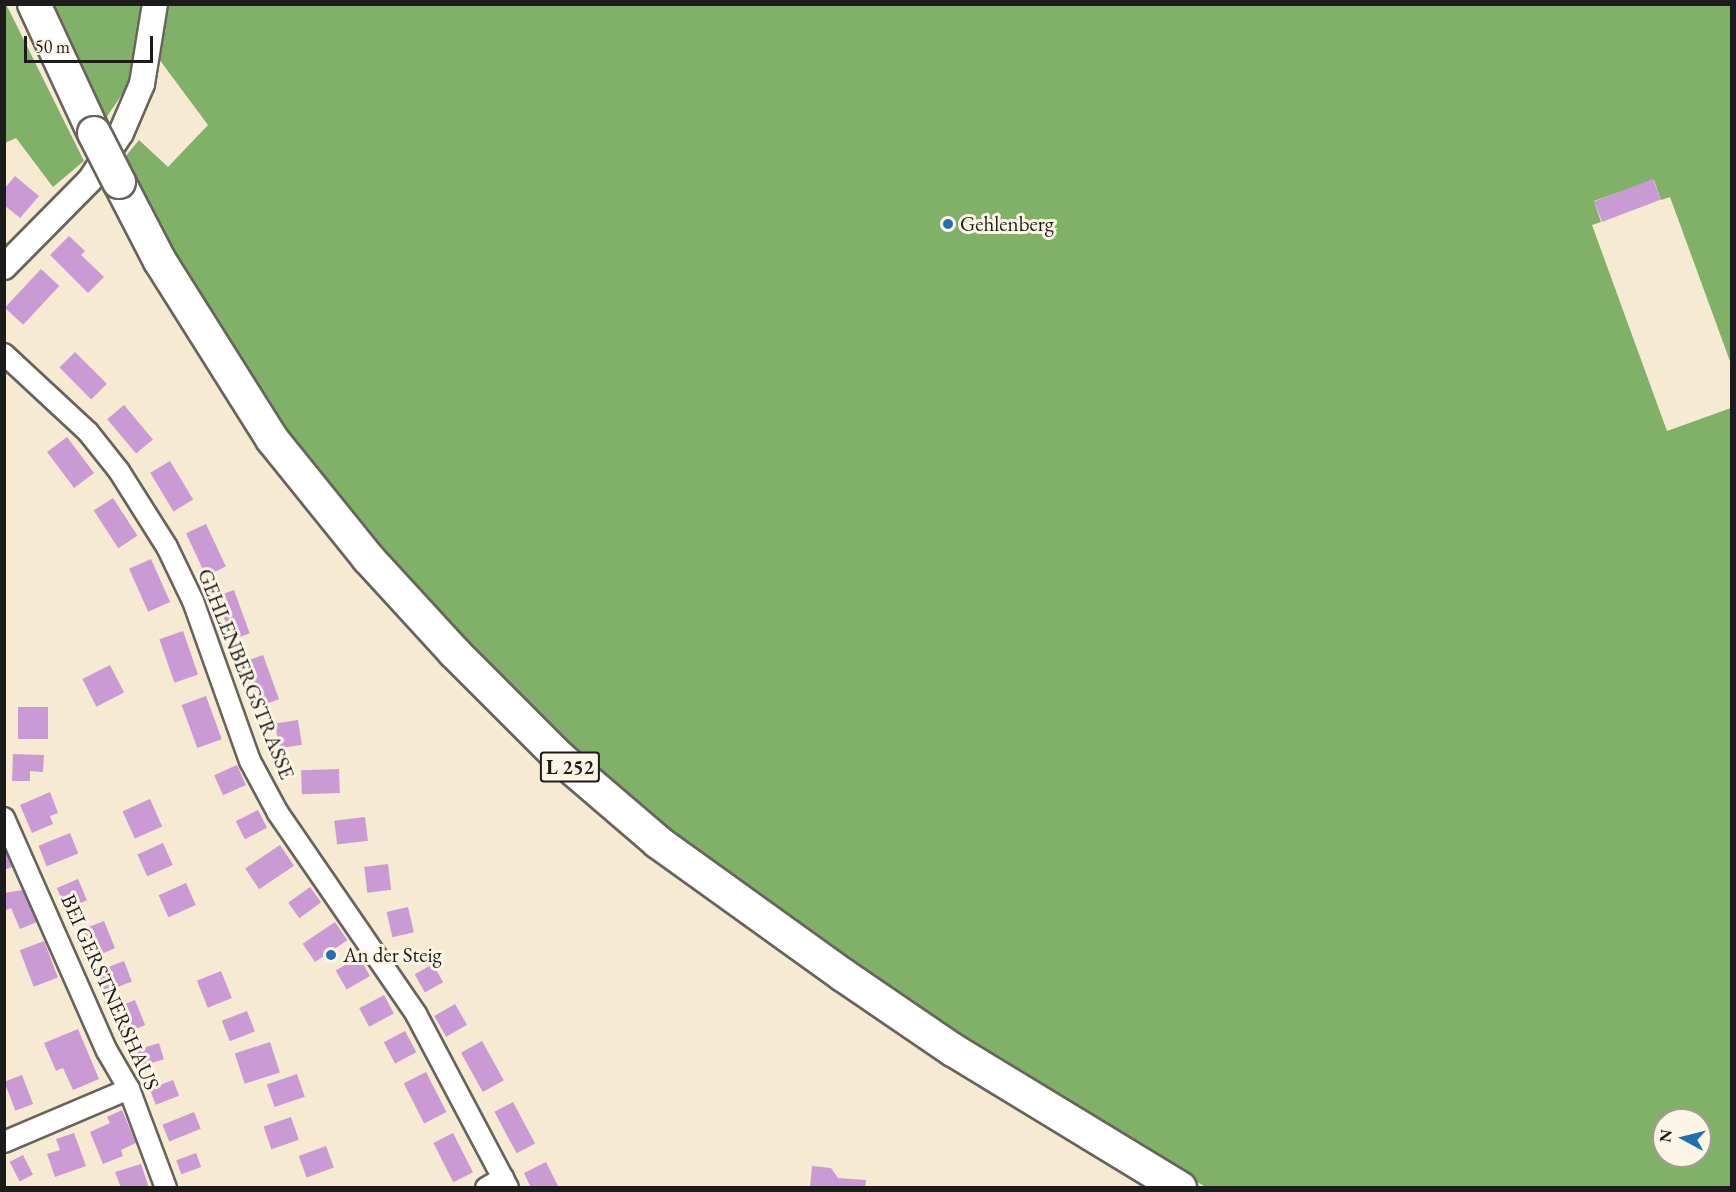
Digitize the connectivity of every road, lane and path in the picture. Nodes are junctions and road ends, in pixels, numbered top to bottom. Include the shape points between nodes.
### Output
1 (34, 4) edge
2 (155, 4) edge
3 (4, 267) edge
4 (4, 354) edge
5 (4, 818) edge
6 (129, 1089) junction
7 (4, 1142) edge
8 (506, 1183) edge
9 (166, 1188) edge
10 (486, 1188) edge
11 (1180, 1188) edge

1 - 11 highway, L 252, bridge via 119,182 207,341 272,438 376,566 559,757 658,842 843,975 953,1050
2 - 3 street via 142,84 121,133 90,180
4 - 8 street, GEHLENBERGSTRASSE via 88,432 167,547 193,601 255,771 278,813 416,1014
5 - 6 street, BEI GERSTNERSHAUS via 107,1051
6 - 7 street
6 - 9 street, BEI GERSTNERSHAUS
8 - 10 street

